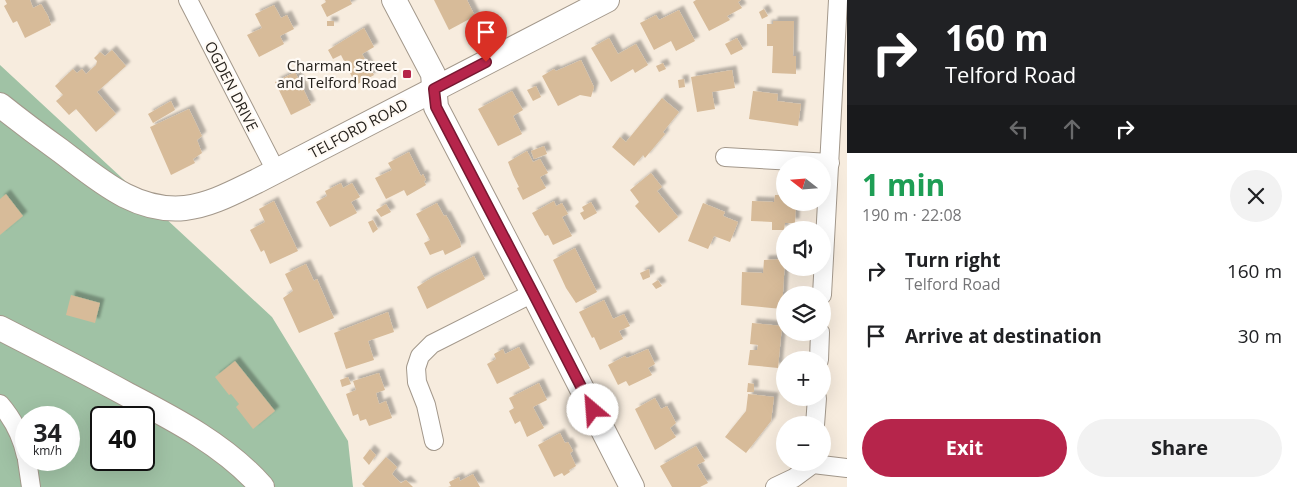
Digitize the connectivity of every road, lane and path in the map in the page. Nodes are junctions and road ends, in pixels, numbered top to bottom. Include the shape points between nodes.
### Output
1 (188, 0) edge
2 (394, 0) edge
3 (606, 0) edge
4 (838, 0) edge
5 (841, 75) edge
6 (434, 89) junction
7 (0, 105) edge
8 (831, 156) edge
9 (725, 157) dead end
10 (776, 160) edge
11 (276, 171) junction
12 (827, 211) edge
13 (823, 286) edge
14 (533, 293) junction
15 (0, 328) edge
16 (0, 404) edge
17 (15, 424) edge
18 (434, 441) dead end
19 (831, 466) edge
20 (847, 468) edge
21 (29, 471) edge
22 (803, 471) edge
23 (31, 487) edge
24 (262, 487) edge
25 (632, 487) edge
26 (775, 487) edge

1 - 11 street, OGDEN DRIVE
2 - 6 street via 433,74
3 - 6 street, TELFORD ROAD
4 - 5 street
5 - 8 street
6 - 11 street, TELFORD ROAD
6 - 14 street via 436,107
7 - 11 street, TELFORD ROAD via 105,184 125,196 157,207 201,205
9 - 10 street
12 - 13 street
14 - 18 street via 432,344 420,356 416,368 417,382
14 - 25 street
15 - 24 street via 168,416 226,453
16 - 17 street
19 - 20 street
21 - 23 street
22 - 26 street

